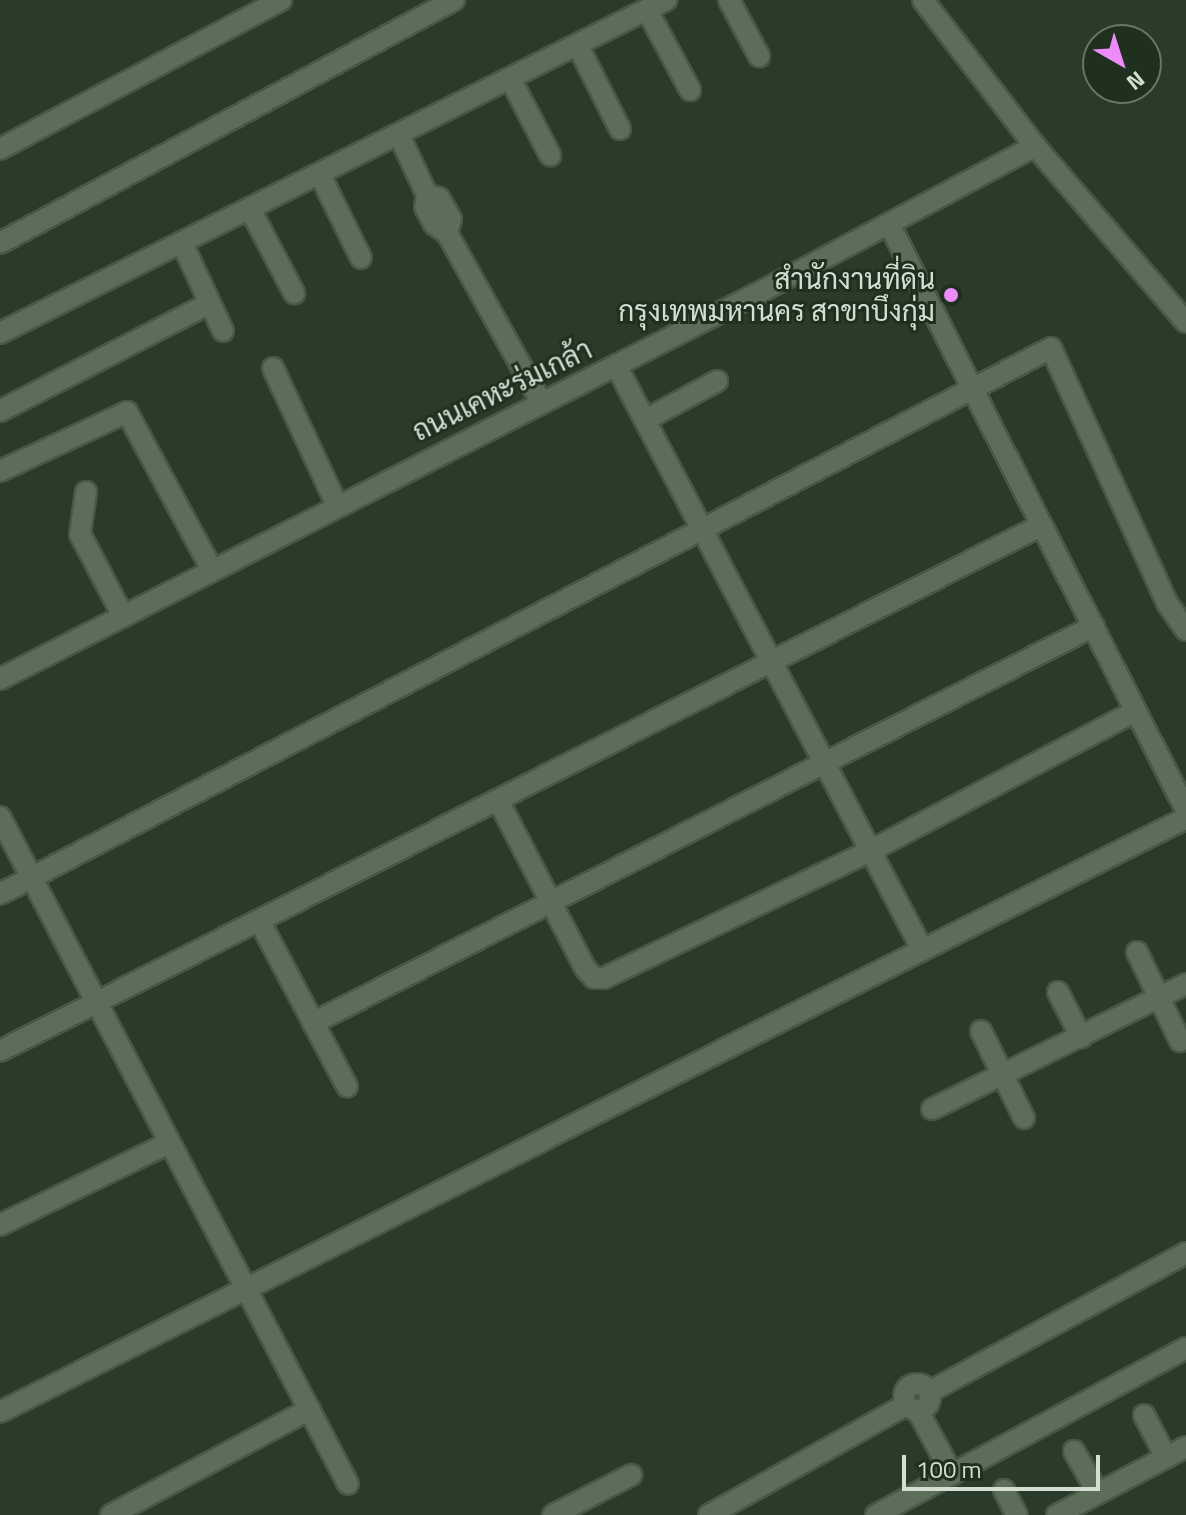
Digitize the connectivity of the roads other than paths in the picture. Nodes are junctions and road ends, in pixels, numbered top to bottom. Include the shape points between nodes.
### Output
1 (281, 0) edge
2 (454, 0) edge
3 (729, 0) edge
4 (923, 0) edge
5 (656, 5) edge
6 (578, 46) junction
7 (759, 56) dead end
8 (511, 80) junction
9 (690, 90) dead end
10 (620, 129) dead end
11 (400, 137) junction
12 (1035, 146) junction
13 (0, 149) edge
14 (550, 155) dead end
15 (321, 177) junction
16 (251, 211) junction
17 (889, 224) junction
18 (0, 243) edge
19 (182, 243) junction
20 (361, 258) dead end
21 (294, 293) dead end
22 (210, 303) junction
23 (1186, 322) edge
24 (223, 331) dead end
25 (0, 333) edge
26 (616, 365) junction
27 (273, 368) dead end
28 (717, 381) dead end
29 (973, 388) junction
30 (541, 402) junction
31 (0, 411) edge
32 (645, 420) junction
33 (0, 471) edge
34 (86, 492) dead end
35 (337, 505) junction
36 (1042, 525) junction
37 (701, 526) junction
38 (212, 570) junction
39 (123, 616) junction
40 (1094, 626) junction
41 (1186, 630) edge
42 (774, 661) junction
43 (0, 679) edge
44 (1136, 711) junction
45 (825, 761) junction
46 (499, 802) junction
47 (1186, 810) edge
48 (0, 817) edge
49 (1186, 818) edge
50 (872, 850) junction
51 (29, 876) junction
52 (0, 894) edge
53 (549, 901) junction
54 (260, 922) junction
55 (922, 949) junction
56 (1137, 952) dead end
57 (1186, 984) edge
58 (1058, 992) dead end
59 (1160, 997) junction
60 (96, 1004) junction
61 (313, 1023) junction
62 (981, 1031) dead end
63 (1081, 1037) junction
64 (1180, 1041) dead end
65 (0, 1051) edge
66 (1004, 1075) junction
67 (347, 1086) dead end
68 (932, 1109) dead end
69 (1024, 1118) dead end
70 (169, 1143) junction
71 (0, 1225) edge
72 (1186, 1253) edge
73 (247, 1290) junction
74 (1186, 1348) edge
75 (912, 1408) junction
76 (310, 1409) junction
77 (0, 1412) edge
78 (1144, 1415) dead end
79 (1186, 1447) edge
80 (1074, 1451) dead end
81 (1166, 1457) junction
82 (952, 1474) junction
83 (631, 1475) dead end
84 (348, 1484) dead end
85 (1004, 1490) dead end
86 (1098, 1493) junction
87 (111, 1515) edge
88 (553, 1515) edge
89 (709, 1515) edge
90 (876, 1515) edge
91 (1017, 1515) edge
92 (1057, 1515) edge

1 - 13 street
2 - 18 street
3 - 7 street
4 - 12 street
5 - 6 street
5 - 9 street
6 - 8 street
6 - 10 street
8 - 11 street
8 - 14 street
11 - 15 street
11 - 30 street via 427,195 439,198 449,215 447,233
12 - 17 street, ถนนเคหะร่มเกล้า
12 - 23 street
15 - 16 street
15 - 20 street
16 - 19 street
16 - 21 street
17 - 26 street, ถนนเคหะร่มเกล้า
17 - 29 street
19 - 22 street
19 - 25 street
22 - 24 street
22 - 31 street
26 - 30 street, ถนนเคหะร่มเกล้า
26 - 32 street
27 - 35 street
28 - 32 street
29 - 36 street
29 - 37 street
29 - 41 street via 1051,348 1167,603
30 - 35 street, ถนนเคหะร่มเกล้า
32 - 37 street
33 - 38 street via 127,412
34 - 39 street via 80,534
35 - 38 street, ถนนเคหะร่มเกล้า
36 - 40 street
36 - 42 street
37 - 42 street
37 - 51 street
38 - 39 street, ถนนเคหะร่มเกล้า
39 - 43 street, ถนนเคหะร่มเกล้า
40 - 44 street
40 - 45 street
42 - 45 street
42 - 46 street
44 - 47 street
44 - 50 street
45 - 50 street
45 - 53 street
46 - 53 street
46 - 54 street
48 - 51 street
49 - 55 street
50 - 53 street via 604,978 594,978 585,968
50 - 55 street
51 - 52 street
51 - 60 street
53 - 61 street
54 - 60 street
54 - 61 street
55 - 73 street
56 - 59 street
57 - 59 street
58 - 63 street
59 - 63 street
59 - 64 street
60 - 65 street
60 - 70 street
61 - 67 street
62 - 66 street
63 - 66 street
66 - 68 street
66 - 69 street
70 - 71 street
70 - 73 street
72 - 75 street via 929,1392 930,1403
73 - 76 street
73 - 77 street
74 - 82 street
75 - 82 street
75 - 89 street
76 - 84 street
76 - 87 street
78 - 81 street
79 - 81 street
80 - 86 street
81 - 86 street
82 - 90 street
83 - 88 street
85 - 91 street
86 - 92 street

